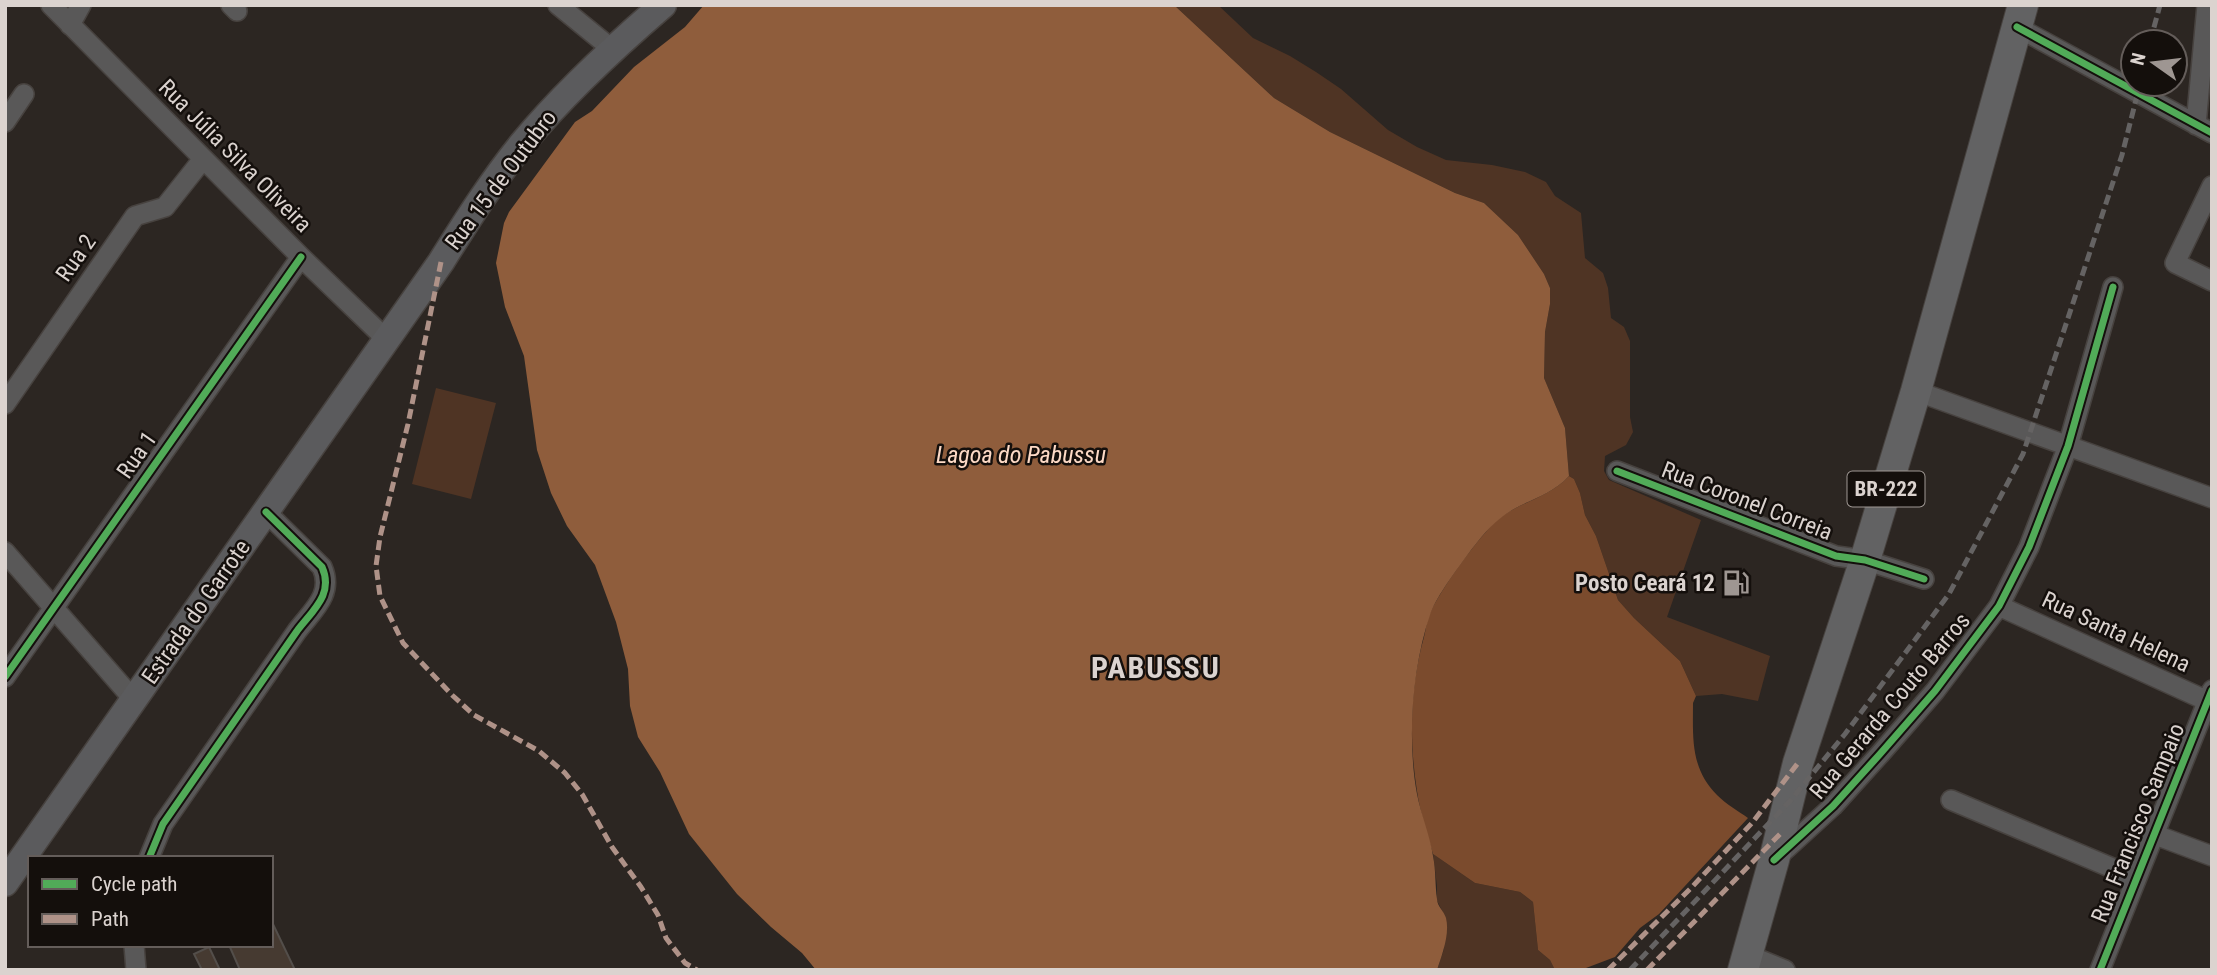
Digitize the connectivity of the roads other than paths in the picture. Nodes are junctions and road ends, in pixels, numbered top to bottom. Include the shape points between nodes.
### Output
1 (51, 5) edge
2 (81, 5) edge
3 (558, 5) edge
4 (663, 5) edge
5 (2208, 13) edge
6 (2020, 16) edge
7 (70, 25) junction
8 (612, 49) junction
9 (24, 94) dead end
10 (5, 122) edge
11 (2204, 129) edge
12 (203, 159) junction
13 (2212, 186) edge
14 (301, 257) junction
15 (2212, 281) edge
16 (2113, 287) dead end
17 (386, 340) junction
18 (1916, 391) junction
19 (5, 404) edge
20 (2068, 446) junction
21 (1618, 471) dead end
22 (2212, 498) edge
23 (266, 512) junction
24 (5, 552) edge
25 (1865, 560) junction
26 (1924, 579) dead end
27 (1999, 606) junction
28 (52, 608) junction
29 (5, 677) edge
30 (2210, 698) edge
31 (134, 700) junction
32 (1951, 800) dead end
33 (2153, 834) junction
34 (150, 856) edge
35 (2212, 856) edge
36 (1774, 860) junction
37 (2136, 878) junction
38 (5, 883) edge
39 (134, 947) edge
40 (1745, 962) edge
41 (135, 970) edge
42 (1785, 970) edge
43 (2100, 970) edge

1 - 7 street, Rua Júlia Silva Oliveira
2 - 7 street
3 - 8 street
4 - 8 main road, Rua 15 de Outubro
5 - 11 street
6 - 11 street
6 - 18 main road, BR-222
7 - 12 street, Rua Júlia Silva Oliveira
8 - 17 main road, Rua 15 de Outubro via 521,145
9 - 10 street
12 - 14 street, Rua Júlia Silva Oliveira
12 - 19 street, Rua 2 via 166,207 135,216
13 - 15 street via 2175,263
14 - 17 street, Rua Júlia Silva Oliveira
14 - 28 street, Rua 1
16 - 20 street, Rua Gerarda Couto Barros
17 - 23 main road, Estrada do Garrote
18 - 20 street
18 - 25 main road, BR-222
20 - 22 street
20 - 27 street, Rua Gerarda Couto Barros via 2033,536
21 - 25 street, Rua Coronel Correia via 1836,556
23 - 31 main road, Estrada do Garrote
23 - 34 street via 322,567 326,589 163,824
24 - 28 street
25 - 26 street, Rua Coronel Correia
25 - 36 main road, BR-222 via 1798,763
27 - 30 street, Rua Santa Helena
27 - 36 street, Rua Gerarda Couto Barros via 1880,754 1833,806
28 - 29 street, Rua 1
28 - 31 street
30 - 33 street, Rua Francisco Sampaio
31 - 38 main road, Estrada do Garrote
32 - 37 street
33 - 35 street
33 - 37 street, Rua Francisco Sampaio
36 - 40 main road, BR-222
37 - 43 street, Rua Francisco Sampaio
39 - 41 street
40 - 42 street

